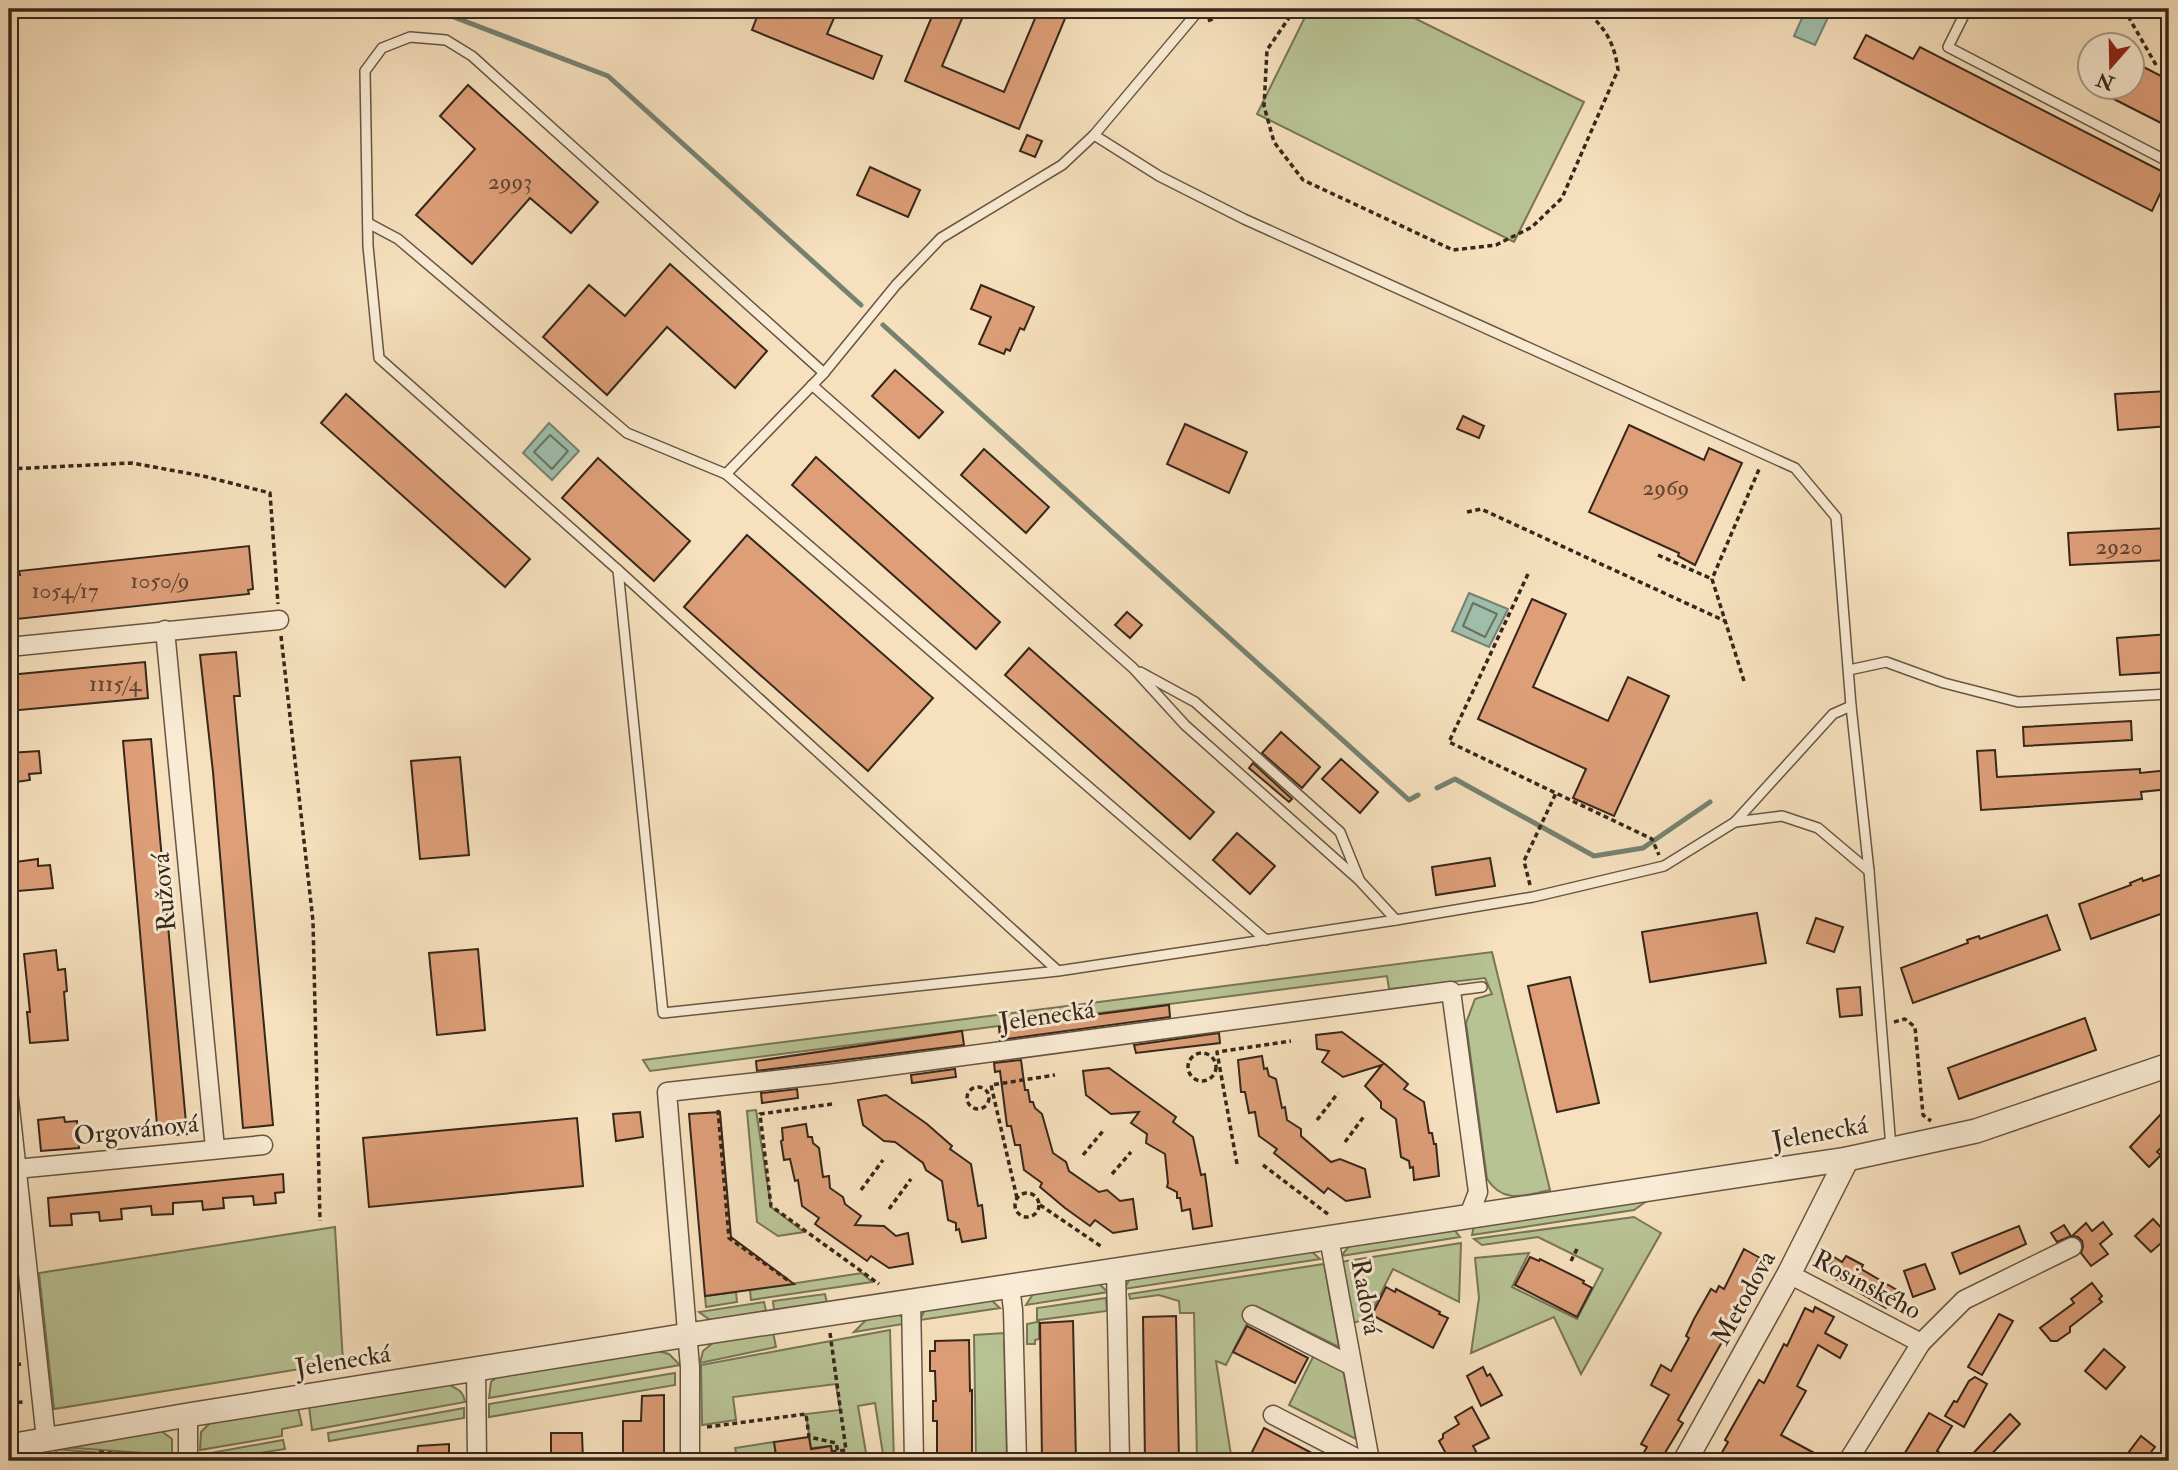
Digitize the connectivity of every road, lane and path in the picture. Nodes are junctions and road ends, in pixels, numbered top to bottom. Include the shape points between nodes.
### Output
1 (1200, 9) edge
2 (1295, 9) edge
3 (1584, 9) edge
4 (1967, 9) edge
5 (2124, 9) edge
6 (2156, 65) dead end
7 (1094, 135) junction
8 (2169, 162) edge
9 (368, 223) junction
10 (824, 373) junction
11 (812, 385) junction
12 (1765, 455) junction
13 (9, 468) edge
14 (726, 474) junction
15 (1467, 512) dead end
16 (1658, 555) dead end
17 (618, 570) junction
18 (1528, 574) dead end
19 (1712, 579) junction
20 (279, 620) junction
21 (1725, 621) junction
22 (165, 630) junction
23 (9, 648) edge
24 (1133, 668) junction
25 (1849, 670) junction
26 (1744, 681) dead end
27 (2169, 694) edge
28 (1851, 706) junction
29 (1556, 793) junction
30 (1735, 822) junction
31 (1653, 842) dead end
32 (1869, 871) junction
33 (1359, 880) junction
34 (1532, 897) junction
35 (1396, 920) junction
36 (1266, 940) junction
37 (1058, 971) junction
38 (1482, 987) dead end
39 (1451, 991) junction
40 (1880, 1026) junction
41 (1291, 1041) dead end
42 (1217, 1064) junction
43 (2169, 1065) edge
44 (1055, 1075) dead end
45 (991, 1093) junction
46 (1338, 1093) dead end
47 (9, 1099) edge
48 (832, 1104) dead end
49 (718, 1110) dead end
50 (1365, 1115) dead end
51 (1317, 1120) dead end
52 (1935, 1124) dead end
53 (1103, 1131) dead end
54 (1345, 1142) dead end
55 (262, 1144) dead end
56 (215, 1148) junction
57 (1891, 1149) junction
58 (1131, 1152) dead end
59 (1083, 1155) dead end
60 (1847, 1159) junction
61 (883, 1160) dead end
62 (1237, 1164) dead end
63 (1263, 1165) dead end
64 (16, 1170) junction
65 (1112, 1174) dead end
66 (911, 1179) dead end
67 (861, 1190) dead end
68 (1017, 1198) junction
69 (1040, 1204) junction
70 (889, 1209) dead end
71 (1469, 1215) junction
72 (320, 1221) dead end
73 (1329, 1226) junction
74 (1102, 1247) dead end
75 (2072, 1247) dead end
76 (1577, 1249) dead end
77 (1571, 1261) dead end
78 (1116, 1270) junction
79 (1789, 1274) junction
80 (790, 1280) dead end
81 (879, 1284) dead end
82 (1010, 1286) junction
83 (911, 1300) junction
84 (827, 1314) junction
85 (1252, 1315) dead end
86 (688, 1335) junction
87 (1921, 1343) junction
88 (25, 1364) dead end
89 (9, 1366) edge
90 (1352, 1366) junction
91 (476, 1368) junction
92 (29, 1401) dead end
93 (9, 1403) edge
94 (188, 1415) junction
95 (1273, 1415) dead end
96 (696, 1427) junction
97 (46, 1439) junction
98 (9, 1446) edge
99 (838, 1451) junction
100 (99, 1452) dead end
101 (832, 1452) dead end
102 (182, 1460) edge
103 (477, 1461) edge
104 (690, 1461) edge
105 (914, 1461) edge
106 (1017, 1461) edge
107 (1119, 1461) edge
108 (1362, 1461) edge
109 (1370, 1461) edge
110 (1685, 1461) edge
111 (1848, 1461) edge

1 - 7 lane
2 - 3 path via 1267,50 1264,106 1273,142 1303,180 1453,250 1496,245 1532,228 1562,198 1618,70 1609,37
4 - 8 lane via 1948,47
5 - 6 path
7 - 10 lane via 1062,165 941,238
7 - 12 lane via 1159,176 1244,219
9 - 10 lane via 365,71 382,48 401,40 446,40 472,56
9 - 14 lane via 398,239 627,433
9 - 17 lane via 379,358
10 - 11 lane
11 - 14 lane
11 - 24 lane
12 - 19 path
12 - 25 lane via 1795,468 1836,517
13 - 20 path via 132,463 270,493
14 - 36 lane
15 - 21 path via 1481,509
16 - 19 path
17 - 37 lane
17 - 37 lane via 663,1013
18 - 29 path via 1449,742
19 - 21 path
20 - 22 street
20 - 72 path via 313,921
21 - 26 path
22 - 23 street
22 - 56 street, Ružová
24 - 33 lane via 1185,725
24 - 33 lane via 1195,702 1340,832
25 - 27 lane via 1886,662 2018,702
25 - 28 lane
28 - 30 lane via 1833,714
28 - 32 lane
29 - 31 path
29 - 34 path via 1524,861
30 - 32 lane via 1782,816 1818,828
30 - 34 lane via 1664,866
32 - 40 lane
33 - 35 lane
34 - 35 lane
35 - 36 lane
36 - 37 lane
38 - 39 lane
39 - 71 street via 1478,1192
39 - 86 street, Jelenecká via 667,1092
40 - 52 path via 1905,1019 1914,1027 1923,1115
40 - 57 lane
41 - 42 path via 1217,1052
42 - 42 path via 1200,1052 1189,1059 1187,1068 1193,1078 1204,1081 1213,1075
42 - 62 path
43 - 57 street, Jelenecká via 1976,1131
44 - 45 path via 991,1085
45 - 45 path via 975,1086 967,1093 967,1101 975,1109 982,1108
45 - 68 path
46 - 51 path
47 - 64 street
48 - 81 path via 760,1114 771,1206
49 - 80 path via 729,1238
50 - 54 path
53 - 59 path
55 - 56 street, Orgovánová
56 - 64 street, Orgovánová
57 - 60 street, Jelenecká
58 - 65 path
60 - 71 street, Jelenecká
60 - 79 street, Metodova
61 - 67 path
63 - 73 path
64 - 97 street
66 - 70 path
68 - 69 path via 1030,1194
68 - 69 path via 1015,1208 1024,1217 1034,1216
69 - 74 path
71 - 73 street, Jelenecká
73 - 78 street, Jelenecká
73 - 90 street, Radová
75 - 87 street, Rosinského via 1964,1300
76 - 77 path
78 - 82 street, Jelenecká
78 - 107 street
79 - 87 street, Rosinského
79 - 110 street, Metodova
82 - 83 street, Jelenecká
82 - 106 street
83 - 84 street, Jelenecká
83 - 105 street
84 - 86 street, Jelenecká
84 - 99 path via 846,1450
85 - 90 street, Radová
86 - 91 street, Jelenecká
86 - 96 street
87 - 111 street, Rosinského
88 - 89 path
90 - 109 street, Radová
91 - 94 street, Jelenecká
91 - 103 street
92 - 93 path
94 - 97 street, Jelenecká
94 - 102 street
95 - 108 street
96 - 99 path via 806,1414 809,1437 836,1443
96 - 104 street
97 - 98 street, Jelenecká
99 - 101 path
100 - 102 path

